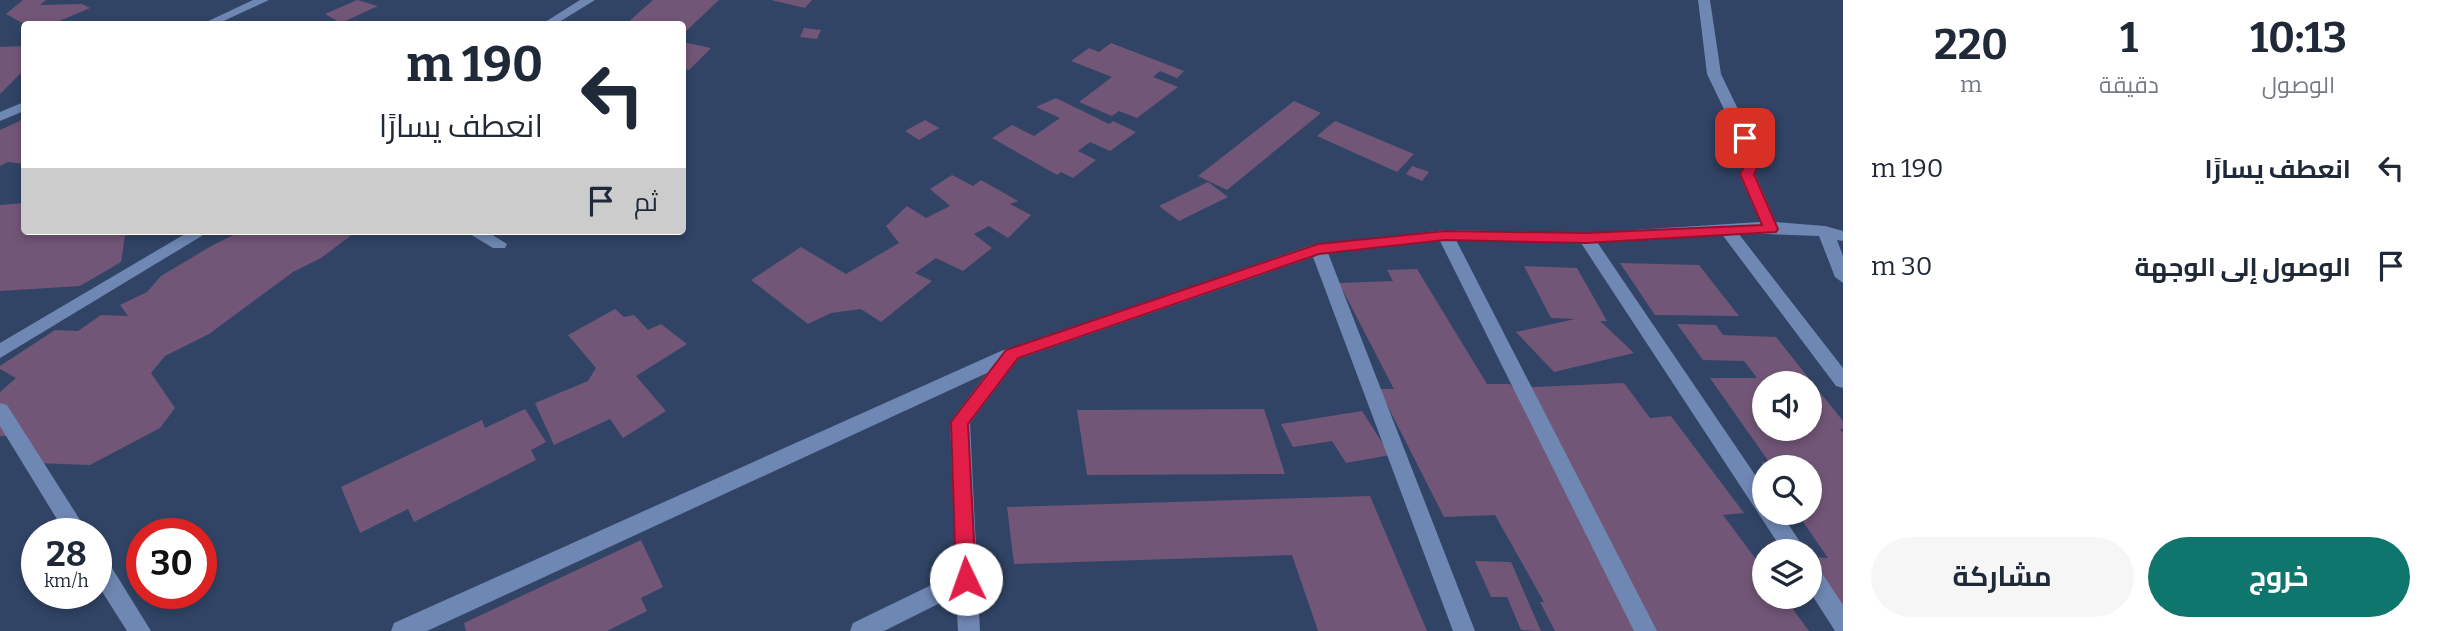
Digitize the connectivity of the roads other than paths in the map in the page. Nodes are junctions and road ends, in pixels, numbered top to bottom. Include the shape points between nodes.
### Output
1 (263, 0) edge
2 (589, 0) edge
3 (1704, 0) edge
4 (215, 21) edge
5 (553, 21) edge
6 (21, 107) edge
7 (0, 117) edge
8 (1771, 229) junction
9 (1727, 230) junction
10 (1825, 231) junction
11 (195, 235) edge
12 (481, 235) edge
13 (1445, 235) junction
14 (1843, 236) edge
15 (1586, 238) junction
16 (499, 244) dead end
17 (1318, 249) junction
18 (1843, 276) edge
19 (0, 351) edge
20 (1012, 354) junction
21 (1843, 381) edge
22 (0, 410) edge
23 (1752, 487) edge
24 (68, 518) edge
25 (966, 579) junction
26 (112, 587) edge
27 (1822, 592) edge
28 (1843, 624) edge
29 (140, 631) edge
30 (402, 631) edge
31 (861, 631) edge
32 (969, 631) edge
33 (1464, 631) edge
34 (1646, 631) edge

1 - 4 street
2 - 5 street
3 - 8 street via 1714,74 1755,159 1747,174
6 - 7 street
8 - 9 street
8 - 10 street
9 - 15 street
9 - 21 street
10 - 14 street
10 - 18 street
11 - 19 street
12 - 16 street
13 - 15 street
13 - 17 street
13 - 34 street
15 - 23 street
17 - 20 street
17 - 33 street
20 - 25 street via 960,422
20 - 30 street
22 - 24 street
25 - 31 street
25 - 32 street
26 - 29 street
27 - 28 street

